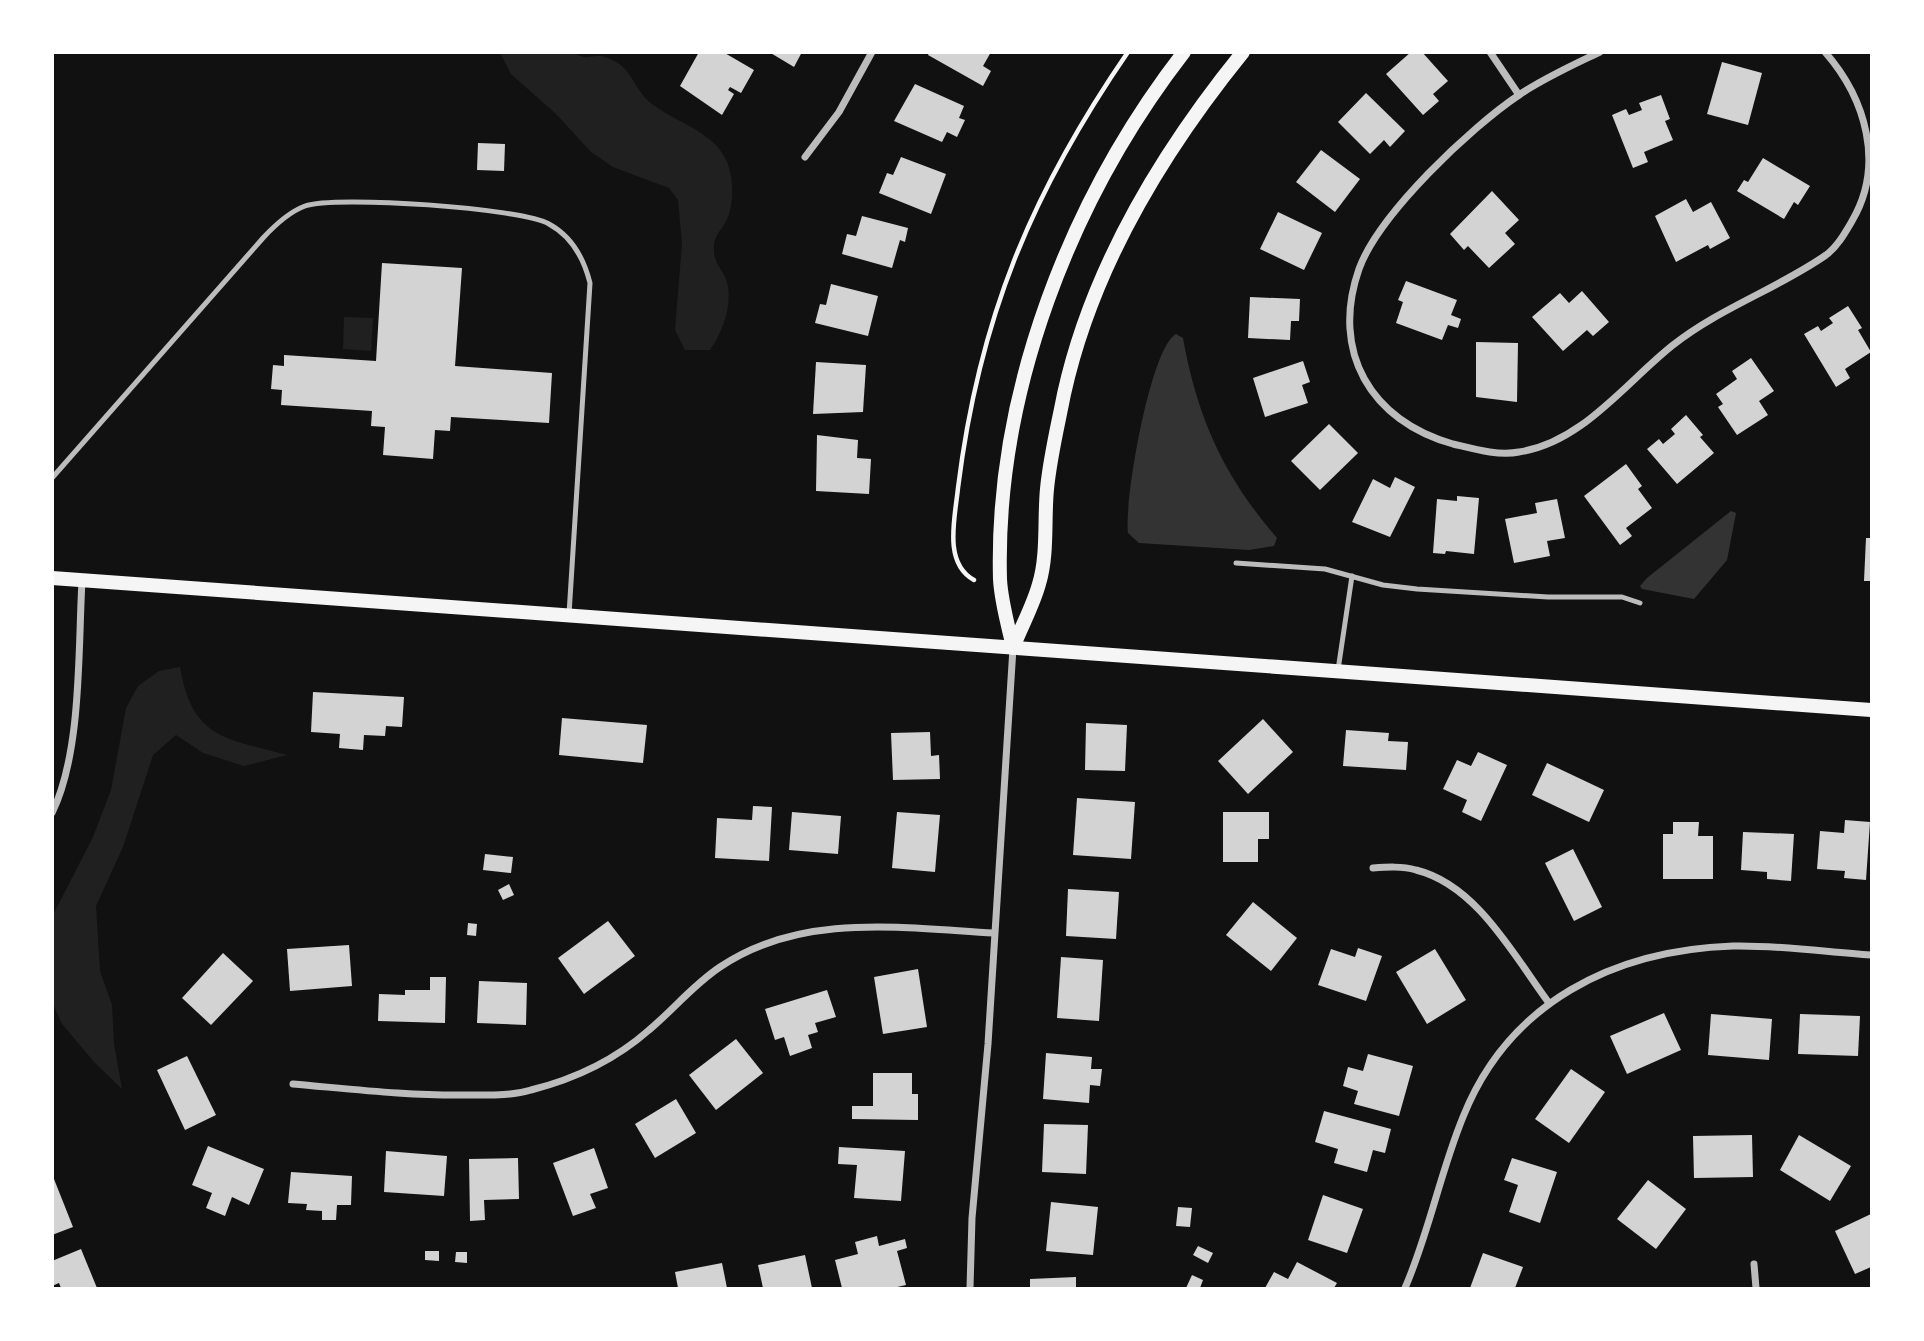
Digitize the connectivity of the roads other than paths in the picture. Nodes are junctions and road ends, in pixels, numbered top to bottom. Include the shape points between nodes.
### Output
1 (872, 52) edge
2 (1184, 52) edge
3 (1243, 52) edge
4 (1490, 52) edge
5 (1600, 52) edge
6 (1825, 52) edge
7 (1519, 95) junction
8 (805, 158) dead end
9 (52, 478) edge
10 (1236, 564) dead end
11 (1352, 576) junction
12 (52, 578) edge
13 (82, 580) junction
14 (1640, 603) dead end
15 (569, 614) junction
16 (1013, 648) junction
17 (1338, 672) junction
18 (1871, 710) edge
19 (52, 813) edge
20 (1373, 868) dead end
21 (994, 933) junction
22 (1871, 955) edge
23 (1549, 1003) junction
24 (293, 1084) dead end
25 (1754, 1264) dead end
26 (970, 1289) edge
27 (1405, 1289) edge
28 (1756, 1289) edge

1 - 8 street via 839,112
2 - 16 main road via 1114,153 1086,207 1061,263 1033,350 1010,452 1004,503 1000,581
3 - 16 main road via 1164,158 1135,208 1080,336 1051,462 1040,583
4 - 7 street
5 - 7 street
6 - 7 street via 1853,94 1870,153 1868,180 1844,235 1828,253 1674,344 1573,431 1519,453 1496,453 1431,438 1383,407 1355,357 1351,316 1364,255 1382,227 1478,127
9 - 15 lane via 263,238 304,206 360,201 527,215 561,232 578,251 590,283
10 - 11 lane via 1325,569
11 - 14 lane via 1417,589 1622,597
11 - 17 lane
12 - 13 main road
13 - 15 main road
13 - 19 street via 72,730 64,781
15 - 16 main road
16 - 17 main road
16 - 21 street
17 - 18 main road
20 - 23 street via 1415,869 1458,892 1485,916
21 - 24 street via 856,926 774,942 721,966 634,1043 574,1077 529,1091 436,1096
21 - 26 street
22 - 23 street via 1736,946 1698,948 1606,970
23 - 27 street via 1506,1044 1483,1075 1463,1116
25 - 28 street

